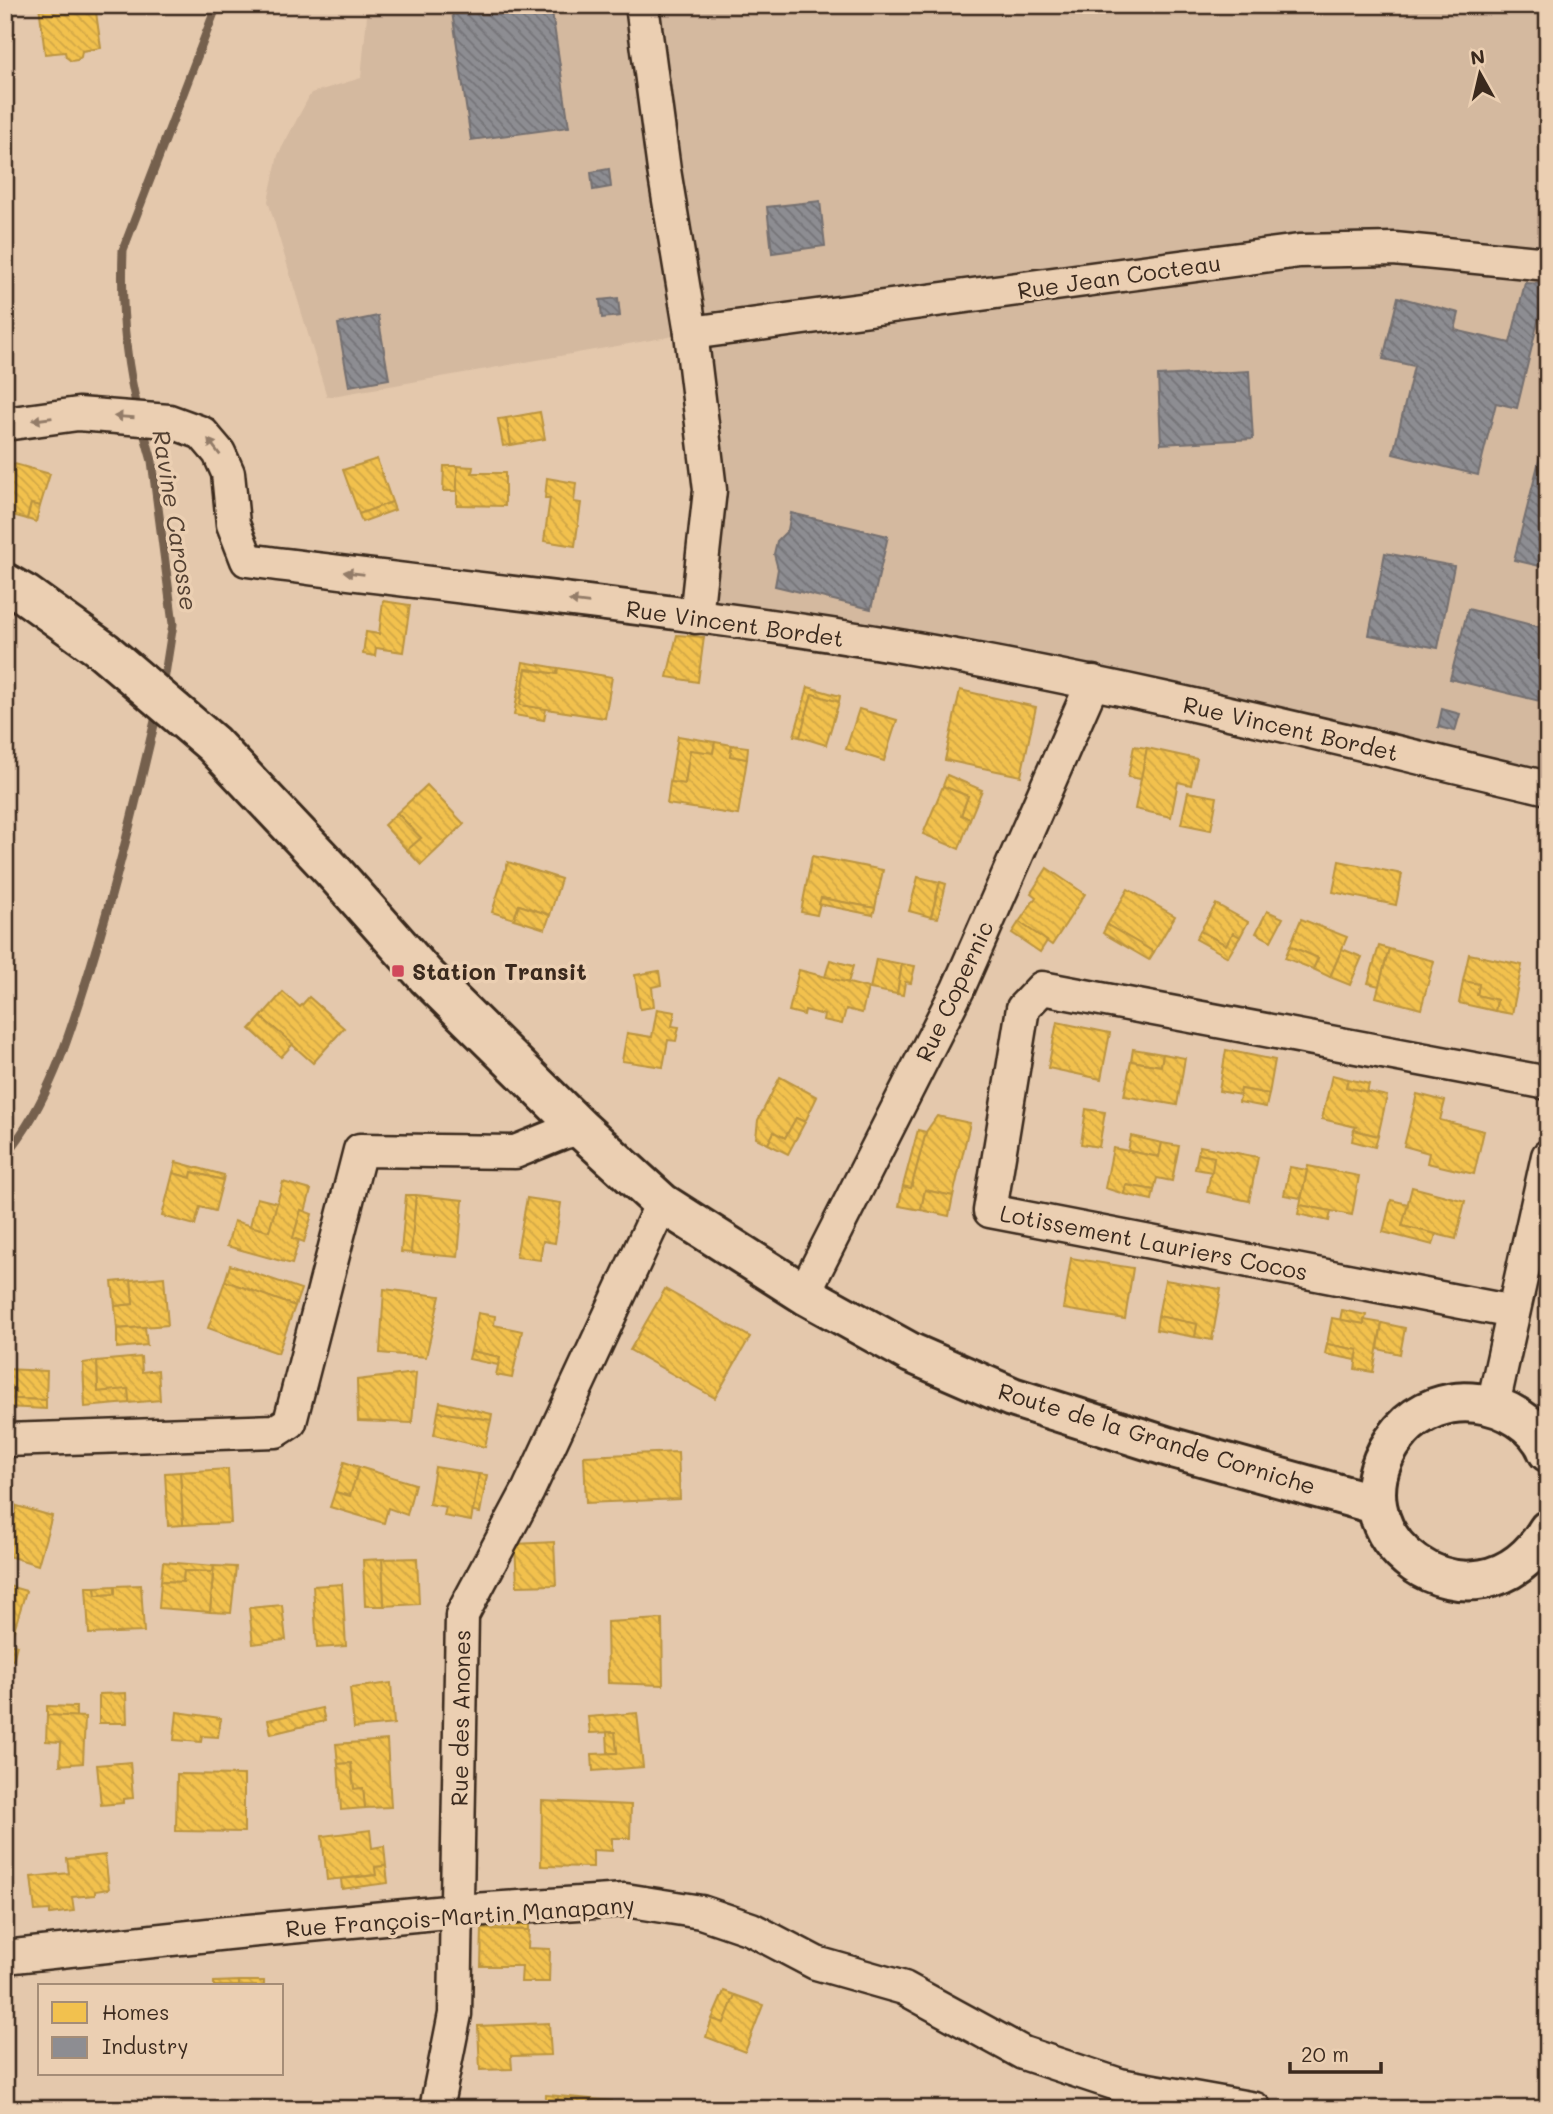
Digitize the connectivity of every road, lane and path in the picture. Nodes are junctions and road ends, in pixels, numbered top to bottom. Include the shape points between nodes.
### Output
1 (642, 5) edge
2 (1548, 264) edge
3 (691, 333) junction
4 (5, 425) edge
5 (5, 583) edge
6 (696, 617) junction
7 (1093, 682) junction
8 (1548, 788) edge
9 (1548, 1083) edge
10 (580, 1128) junction
11 (1548, 1156) edge
12 (662, 1203) junction
13 (806, 1295) junction
14 (1513, 1312) junction
15 (1493, 1405) junction
16 (5, 1440) edge
17 (1548, 1452) edge
18 (1375, 1504) junction
19 (1548, 1530) edge
20 (457, 1911) junction
21 (5, 1957) edge
22 (436, 2109) edge
23 (1255, 2109) edge

1 - 3 street
2 - 3 street, Rue Jean Cocteau via 1394,248 1299,251
3 - 6 street via 709,490
6 -> 4 street, Rue Vincent Bordet via 247,560 233,524 229,473 202,433 169,421 78,414
5 - 10 main road, Route de la Grande Corniche via 104,650 213,744 426,976
6 - 7 street, Rue Vincent Bordet via 903,647
7 - 8 street, Rue Vincent Bordet
7 - 13 street, Rue Copernic via 958,989
9 - 14 street, Lotissement Lauriers Cocos via 1042,988 1023,1008 990,1211
10 - 12 main road, Route de la Grande Corniche
10 - 16 street via 515,1152 360,1150 290,1422 276,1431
11 - 14 street
12 - 13 main road, Route de la Grande Corniche
12 - 20 street, Rue des Anones via 528,1491 462,1615
13 - 18 main road, Route de la Grande Corniche via 911,1353 1012,1397 1169,1447
14 - 15 street
15 - 17 main road via 1522,1420
15 - 18 main road via 1463,1401 1434,1408 1408,1423 1388,1446 1378,1474
18 - 19 main road via 1386,1532 1404,1556 1428,1573 1457,1580 1486,1579 1514,1569 1537,1549
20 - 21 street, Rue François-Martin Manapany
20 - 22 street, Rue des Anones via 455,2014
20 - 23 street, Rue François-Martin Manapany via 625,1900 701,1913 751,1929 816,1964 904,1988 1023,2053 1120,2085

